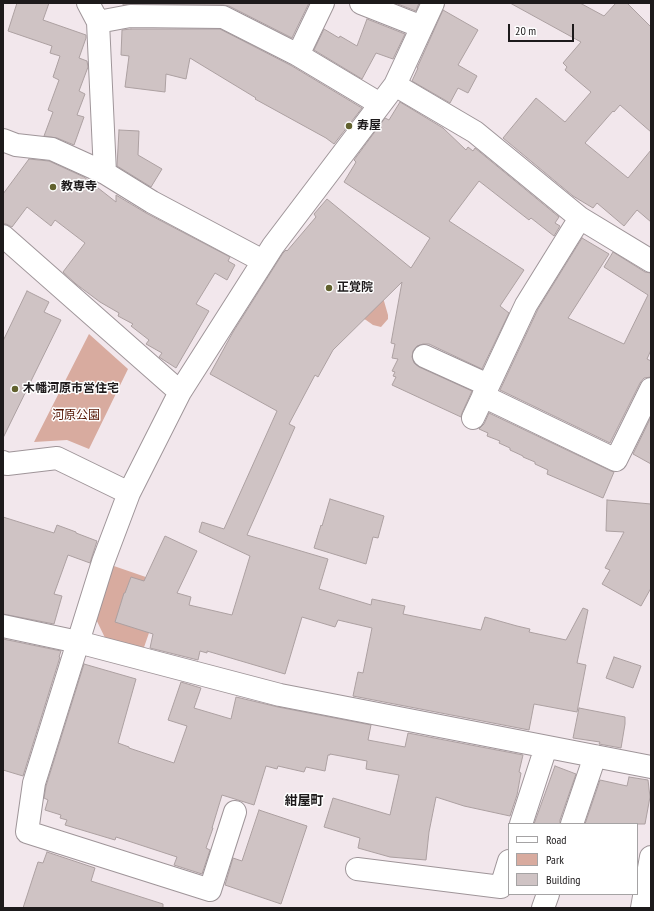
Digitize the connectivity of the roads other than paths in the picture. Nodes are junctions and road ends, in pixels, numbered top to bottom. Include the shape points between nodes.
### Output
1 (323, 3) edge
2 (361, 3) edge
3 (433, 3) edge
4 (133, 9) edge
5 (93, 12) edge
6 (422, 26) junction
7 (298, 55) junction
8 (395, 85) junction
9 (380, 104) junction
10 (3, 140) edge
11 (105, 173) junction
12 (580, 218) junction
13 (3, 236) edge
14 (263, 261) junction
15 (651, 261) edge
16 (424, 356) dead end
17 (651, 389) edge
18 (486, 390) junction
19 (180, 392) junction
20 (472, 418) dead end
21 (3, 462) edge
22 (129, 492) junction
23 (3, 626) edge
24 (78, 642) junction
25 (546, 747) junction
26 (595, 756) junction
27 (651, 767) edge
28 (235, 812) dead end
29 (521, 823) edge
30 (572, 823) edge
31 (651, 857) edge
32 (508, 864) edge
33 (356, 869) dead end
34 (548, 895) edge
35 (544, 908) edge
36 (642, 908) edge

1 - 7 street
2 - 6 street
3 - 6 street
4 - 5 street
4 - 7 street via 223,17
5 - 11 street
6 - 8 street
7 - 9 street
8 - 9 street
8 - 12 street via 475,132
9 - 14 street
10 - 11 street via 16,145 52,149
11 - 14 street via 152,202
12 - 15 street
12 - 18 street via 526,304
13 - 19 street
14 - 19 street
16 - 18 street
17 - 18 street via 616,460
18 - 20 street
19 - 22 street
21 - 22 street via 7,464 57,458
22 - 24 street via 103,562
23 - 24 street
24 - 25 street via 280,695
24 - 28 street via 34,783 27,832 210,890
25 - 26 street
25 - 29 street
26 - 27 street
26 - 30 street
31 - 36 street
32 - 33 street via 501,887
34 - 35 street

